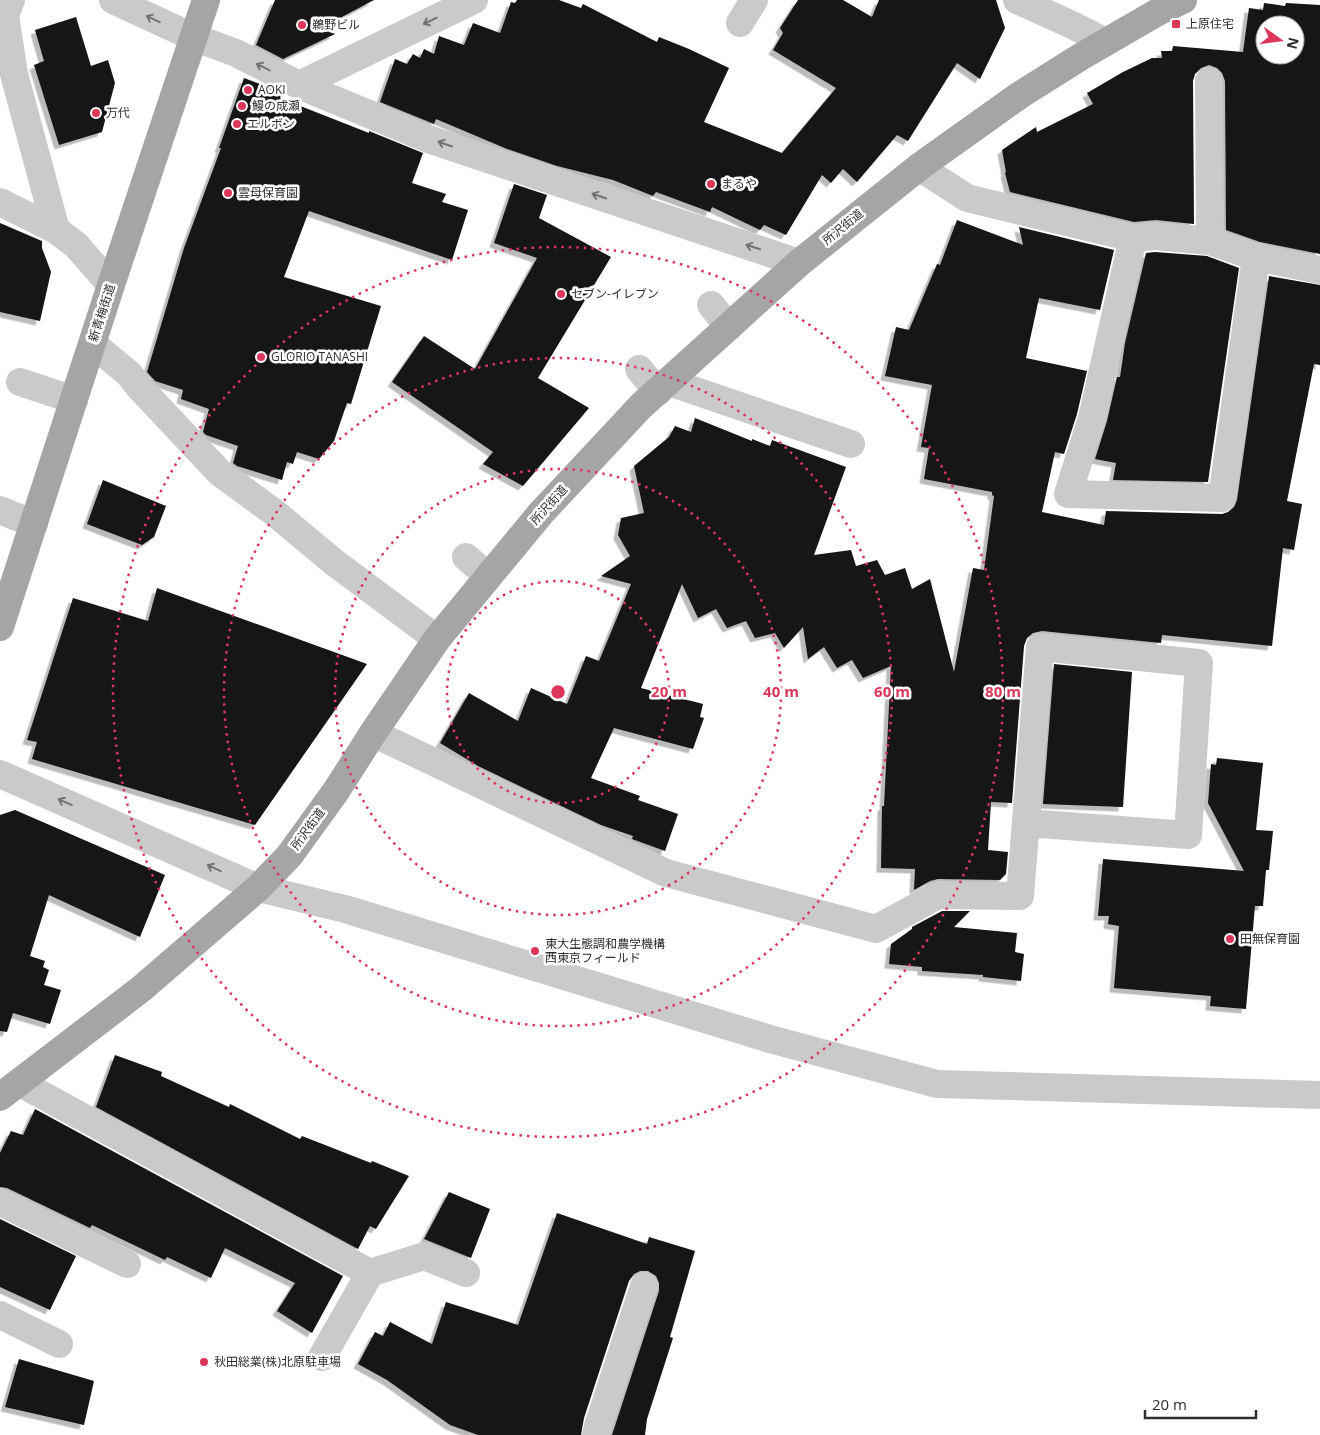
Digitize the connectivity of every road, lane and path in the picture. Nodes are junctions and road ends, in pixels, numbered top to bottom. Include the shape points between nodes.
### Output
1 (11, 0) edge
2 (113, 0) edge
3 (206, 0) edge
4 (474, 0) edge
5 (754, 0) edge
6 (1017, 0) edge
7 (1183, 0) edge
8 (740, 23) dead end
9 (193, 37) junction
10 (1106, 42) junction
11 (1209, 81) dead end
12 (299, 85) junction
13 (919, 168) junction
14 (0, 202) edge
15 (56, 230) junction
16 (1133, 238) junction
17 (1210, 241) junction
18 (1256, 257) junction
19 (800, 263) junction
20 (1320, 270) edge
21 (111, 285) junction
22 (711, 305) dead end
23 (730, 327) junction
24 (93, 344) junction
25 (639, 369) dead end
26 (20, 382) dead end
27 (663, 387) junction
28 (74, 400) junction
29 (851, 444) dead end
30 (0, 510) edge
31 (34, 524) junction
32 (466, 557) dead end
33 (488, 576) junction
34 (0, 627) edge
35 (437, 639) junction
36 (373, 733) junction
37 (0, 774) edge
38 (1026, 824) junction
39 (258, 888) junction
40 (10, 1090) edge
41 (1320, 1095) edge
42 (0, 1202) edge
43 (127, 1264) dead end
44 (370, 1273) junction
45 (466, 1273) dead end
46 (644, 1286) dead end
47 (0, 1315) edge
48 (58, 1344) dead end
49 (322, 1358) dead end
50 (596, 1435) edge

1 - 15 street via 5,16 14,74
9 -> 2 street
3 - 9 main road, 新青梅街道
4 -> 12 street
5 - 8 street
6 - 10 street
7 - 10 main road, 所沢街道
12 -> 9 street via 236,53
9 - 21 main road, 新青梅街道
10 - 13 main road, 所沢街道 via 1020,95
11 - 17 street
19 -> 12 street via 703,237 431,140
13 - 16 street via 967,198
13 - 19 main road, 所沢街道
14 - 15 street
15 - 21 street via 76,245
16 - 17 street via 1155,236
16 - 18 street via 1092,418 1068,494 1222,498
17 - 18 street
18 - 20 street
19 - 23 main road, 所沢街道
21 - 24 main road, 新青梅街道
22 - 23 street
23 - 27 main road, 所沢街道
24 - 28 main road, 新青梅街道
24 - 35 street via 129,374 172,432 220,473 248,504 291,517 307,552 334,563
25 - 27 street
26 - 28 street
27 - 29 street
27 - 33 main road, 所沢街道 via 541,513
28 - 31 main road, 新青梅街道
30 - 31 street
31 - 34 main road, 新青梅街道
32 - 33 street
33 - 35 main road, 所沢街道
35 - 36 main road, 所沢街道
36 - 38 street via 666,873 876,929 938,895 1020,896
36 - 39 main road, 所沢街道 via 289,856
39 -> 37 street
38 - 38 street via 1040,648 1199,663 1188,835
39 - 40 main road, 所沢街道 via 141,989
39 - 41 street via 345,909 770,1039 937,1084
40 - 44 street
42 - 43 street
44 - 45 street via 424,1256
44 - 49 street
46 - 50 street
47 - 48 street

